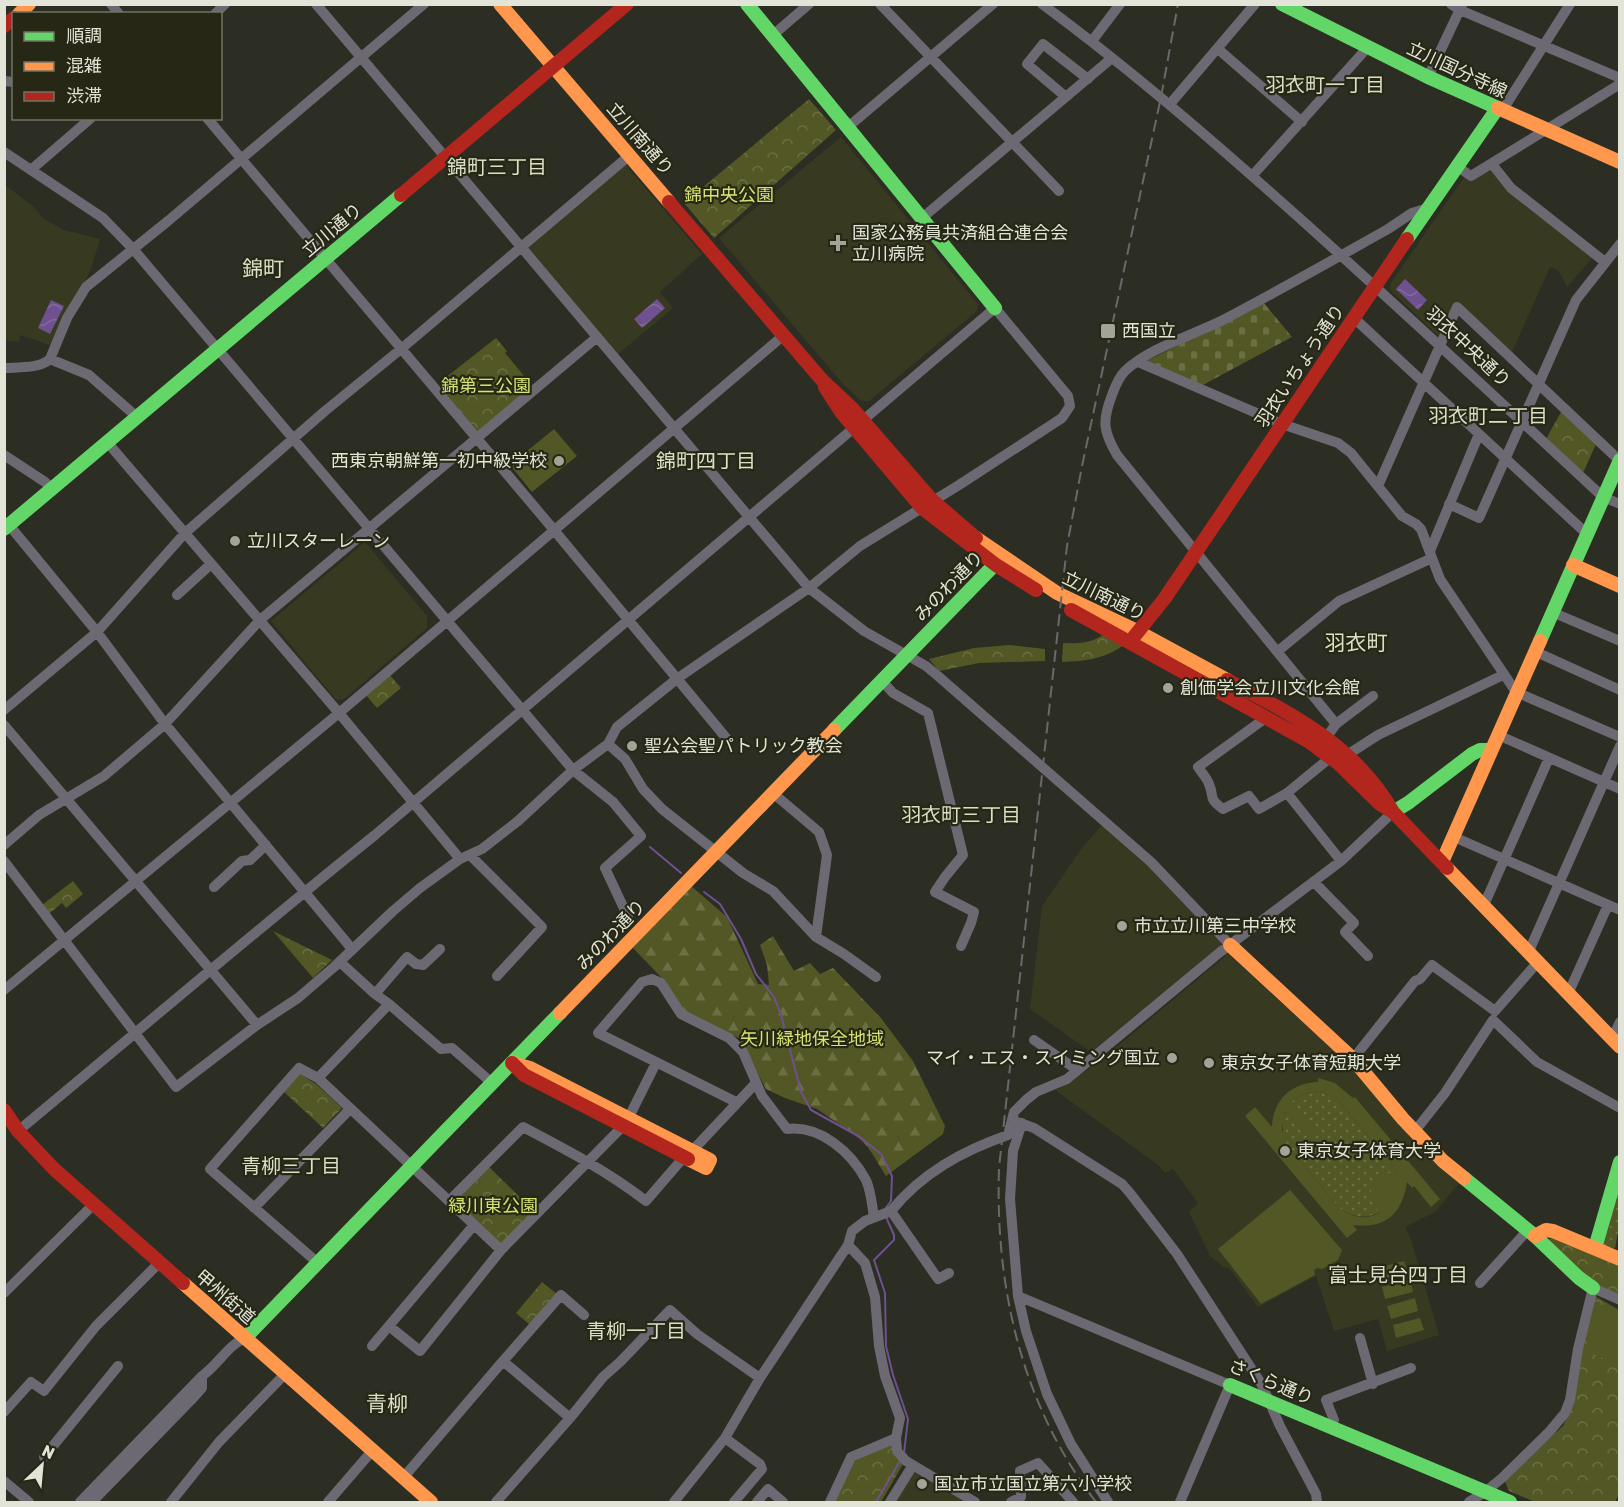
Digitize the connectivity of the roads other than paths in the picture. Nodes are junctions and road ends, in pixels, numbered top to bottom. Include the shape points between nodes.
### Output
1 (316, 4) edge
2 (424, 4) edge
3 (500, 4) edge
4 (627, 4) edge
5 (747, 4) edge
6 (809, 4) edge
7 (880, 4) edge
8 (993, 4) edge
9 (1042, 4) edge
10 (1120, 4) edge
11 (1255, 4) edge
12 (1282, 4) edge
13 (1570, 4) edge
14 (1458, 6) edge
15 (773, 35) junction
16 (1092, 41) junction
17 (1545, 45) junction
18 (1368, 47) junction
19 (1218, 49) junction
20 (931, 56) junction
21 (362, 58) junction
22 (1112, 58) junction
23 (553, 67) junction
24 (1428, 77) junction
25 (1620, 78) edge
26 (1088, 79) junction
27 (1620, 84) edge
28 (1066, 97) junction
29 (1170, 105) junction
30 (1500, 110) junction
31 (89, 120) edge
32 (209, 120) edge
33 (1302, 122) junction
34 (848, 127) junction
35 (1546, 130) junction
36 (1012, 142) junction
37 (4, 152) edge
38 (630, 155) junction
39 (241, 159) junction
40 (444, 159) junction
41 (1620, 162) edge
42 (1492, 164) junction
43 (1458, 167) junction
44 (32, 169) junction
45 (1252, 176) junction
46 (1059, 191) dead end
47 (1428, 208) junction
48 (922, 218) junction
49 (1619, 247) edge
50 (520, 248) junction
51 (134, 250) junction
52 (1341, 255) junction
53 (325, 259) junction
54 (1605, 262) junction
55 (1376, 286) junction
56 (995, 309) junction
57 (1354, 318) junction
58 (784, 335) junction
59 (596, 338) junction
60 (1440, 345) junction
61 (217, 349) junction
62 (401, 349) junction
63 (50, 359) junction
64 (1138, 362) junction
65 (4, 368) edge
66 (1424, 383) junction
67 (1539, 384) junction
68 (136, 417) junction
69 (1522, 422) junction
70 (859, 424) junction
71 (1282, 424) junction
72 (673, 429) junction
73 (1479, 434) junction
74 (478, 439) junction
75 (294, 440) junction
76 (107, 442) junction
77 (4, 455) edge
78 (1506, 458) junction
79 (1619, 461) edge
80 (1378, 486) junction
81 (52, 489) junction
82 (1603, 497) junction
83 (927, 504) junction
84 (1449, 504) junction
85 (1620, 504) edge
86 (748, 517) junction
87 (7, 526) edge
88 (371, 529) junction
89 (555, 530) junction
90 (185, 533) junction
91 (1587, 534) junction
92 (1196, 552) junction
93 (1431, 554) junction
94 (999, 561) junction
95 (211, 564) junction
96 (1574, 565) junction
97 (1620, 586) edge
98 (808, 588) junction
99 (177, 595) dead end
100 (1552, 612) junction
101 (628, 619) junction
102 (260, 620) junction
103 (447, 620) junction
104 (97, 632) junction
105 (1133, 637) junction
106 (1620, 641) edge
107 (1278, 651) junction
108 (1534, 651) junction
109 (908, 656) junction
110 (1503, 675) junction
111 (678, 678) junction
112 (883, 682) junction
113 (1620, 690) edge
114 (1516, 692) junction
115 (1373, 696) dead end
116 (522, 709) junction
117 (4, 710) edge
118 (339, 713) junction
119 (1267, 717) junction
120 (165, 724) junction
121 (1336, 724) junction
122 (4, 725) edge
123 (1498, 735) junction
124 (1620, 737) edge
125 (727, 739) dead end
126 (1322, 743) junction
127 (609, 744) junction
128 (1620, 746) edge
129 (1491, 750) junction
130 (1347, 755) junction
131 (1331, 757) junction
132 (1549, 758) junction
133 (573, 770) junction
134 (1603, 782) junction
135 (1620, 789) edge
136 (1287, 793) junction
137 (774, 794) junction
138 (67, 798) junction
139 (231, 802) junction
140 (414, 802) junction
141 (1393, 812) junction
142 (1454, 837) junction
143 (4, 845) edge
144 (266, 845) junction
145 (717, 852) junction
146 (465, 857) junction
147 (1504, 859) junction
148 (4, 861) edge
149 (1341, 861) junction
150 (1442, 862) junction
151 (137, 881) junction
152 (1314, 882) junction
153 (1558, 883) junction
154 (214, 887) dead end
155 (305, 892) junction
156 (1484, 905) junction
157 (1608, 905) junction
158 (1620, 910) edge
159 (628, 917) dead end
160 (816, 937) junction
161 (64, 942) junction
162 (1230, 945) junction
163 (961, 946) dead end
164 (352, 949) junction
165 (440, 949) dead end
166 (1368, 956) dead end
167 (1534, 956) junction
168 (339, 962) junction
169 (211, 970) junction
170 (497, 976) dead end
171 (876, 977) dead end
172 (4, 990) edge
173 (375, 994) junction
174 (1568, 994) junction
175 (389, 1004) junction
176 (1620, 1022) edge
177 (257, 1025) junction
178 (135, 1034) junction
179 (1034, 1040) dead end
180 (1616, 1043) edge
181 (1353, 1059) junction
182 (656, 1062) junction
183 (512, 1063) junction
184 (1077, 1070) junction
185 (318, 1078) junction
186 (492, 1083) junction
187 (755, 1084) junction
188 (736, 1102) junction
189 (1620, 1108) edge
190 (350, 1109) junction
191 (4, 1110) edge
192 (626, 1122) junction
193 (1017, 1122) junction
194 (18, 1131) junction
195 (1414, 1131) junction
196 (688, 1154) junction
197 (588, 1161) junction
198 (1620, 1162) edge
199 (412, 1166) junction
200 (449, 1201) junction
201 (94, 1204) junction
202 (254, 1208) junction
203 (884, 1214) junction
204 (474, 1225) junction
205 (1531, 1234) junction
206 (848, 1245) junction
207 (1595, 1248) junction
208 (501, 1250) junction
209 (1620, 1259) edge
210 (159, 1263) junction
211 (318, 1263) junction
212 (949, 1273) dead end
213 (1480, 1283) dead end
214 (1593, 1288) junction
215 (4, 1293) edge
216 (1018, 1296) junction
217 (1620, 1300) edge
218 (584, 1315) dead end
219 (389, 1326) junction
220 (245, 1338) junction
221 (1360, 1338) dead end
222 (372, 1346) dead end
223 (503, 1361) junction
224 (118, 1366) dead end
225 (1411, 1368) dead end
226 (285, 1374) junction
227 (759, 1378) junction
228 (1373, 1384) junction
229 (1230, 1385) junction
230 (1270, 1401) junction
231 (4, 1412) edge
232 (570, 1418) junction
233 (1329, 1426) junction
234 (152, 1434) junction
235 (725, 1438) junction
236 (896, 1438) junction
237 (372, 1451) junction
238 (44, 1457) dead end
239 (909, 1463) junction
240 (403, 1478) junction
241 (4, 1481) edge
242 (1485, 1492) junction
243 (1508, 1502) edge
244 (29, 1503) edge
245 (80, 1503) edge
246 (92, 1503) edge
247 (171, 1503) edge
248 (328, 1503) edge
249 (430, 1503) edge
250 (496, 1503) edge
251 (674, 1503) edge
252 (734, 1503) edge
253 (757, 1503) edge
254 (783, 1503) edge
255 (830, 1503) edge
256 (890, 1503) edge
257 (975, 1503) edge
258 (1011, 1503) edge
259 (1073, 1503) edge
260 (1108, 1503) edge
261 (1180, 1503) edge
262 (1317, 1503) edge
263 (1469, 1503) edge

1 - 21 street
2 - 21 street
3 - 23 street, 立川南通り
4 - 23 street, 立川通り
5 - 15 street
6 - 15 street
7 - 20 street
8 - 20 street
9 - 16 street, 羽衣中央通り
10 - 16 street
11 - 19 street
12 - 18 street, 立川国分寺線
13 - 17 street
14 - 17 street
14 - 24 street
15 - 34 street
16 - 22 street, 羽衣中央通り
17 - 25 street
17 - 30 street
18 - 24 street, 立川国分寺線
18 - 33 street
19 - 29 street
19 - 33 street
20 - 34 street
20 - 36 street
21 - 39 street
21 - 40 street
22 - 26 street
22 - 29 street, 羽衣中央通り
23 - 38 street, 立川南通り
23 - 40 street, 立川通り
24 - 30 street, 立川国分寺線
26 - 28 street
26 - 28 street via 1043,44 1027,64
27 - 35 street
28 - 36 street
29 - 45 street, 羽衣中央通り
30 - 35 street, 立川国分寺線
30 - 43 street, 羽衣いちょう通り
31 - 44 street
32 - 39 street
33 - 45 street
34 - 48 street
35 - 41 street, 立川国分寺線
35 - 42 street
36 - 46 street
36 - 48 street
37 - 44 street
38 - 50 street
38 - 58 street, 立川南通り
39 - 51 street
39 - 53 street
40 - 50 street
40 - 53 street, 立川通り
42 - 43 street via 1472,176
42 - 54 street via 1511,188
43 - 47 street, 羽衣いちょう通り
44 - 51 street via 103,218
45 - 52 street, 羽衣中央通り
47 - 52 street via 1412,213
47 - 55 street, 羽衣いちょう通り
48 - 56 street
49 - 54 street
50 - 59 street
50 - 62 street
51 - 61 street
51 - 63 street via 86,287 67,318
52 - 55 street, 羽衣中央通り
52 - 64 street
53 - 61 street, 立川通り
53 - 62 street
54 - 67 street via 1576,300
55 - 57 street, 羽衣いちょう通り
55 - 60 street, 羽衣中央通り
56 - 70 street
56 - 83 street via 1064,390 1070,406 1062,418
57 - 66 street
57 - 71 street, 羽衣いちょう通り
58 - 70 street, 立川南通り via 822,381 850,403
58 - 72 street
59 - 72 street
59 - 74 street
60 - 66 street
60 - 67 street via 1457,307
60 - 69 street, 羽衣中央通り
61 - 68 street, 立川通り
61 - 75 street
62 - 74 street
62 - 75 street
63 - 65 street via 40,366
63 - 68 street via 89,375
64 - 71 street
64 - 92 street via 1124,372 1106,411 1107,438
66 - 73 street
66 - 80 street
67 - 69 street
67 - 79 street
68 - 76 street, 立川通り
69 - 78 street
69 - 82 street, 羽衣中央通り
70 - 83 street, 立川南通り
70 - 86 street
71 - 80 street via 1338,443
71 - 92 street, 羽衣いちょう通り
72 - 86 street
72 - 89 street
73 - 78 street
73 - 84 street
74 - 88 street
74 - 89 street
75 - 88 street
75 - 90 street
76 - 81 street, 立川通り
76 - 90 street
77 - 81 street
78 - 84 street via 1479,518
78 - 91 street
79 - 82 street
80 - 93 street via 1402,516 1421,529
81 - 87 street, 立川通り
82 - 85 street
82 - 91 street
83 - 94 street, 立川南通り
83 - 98 street via 860,546
84 - 93 street
86 - 98 street
86 - 101 street
87 - 104 street
88 - 102 street
88 - 103 street
89 - 101 street
89 - 103 street
90 - 95 street
90 - 104 street
91 - 96 street
92 - 105 street, 羽衣いちょう通り
92 - 107 street
93 - 107 street via 1339,601
93 - 110 street via 1445,587
94 - 105 street, 立川南通り via 1046,596
94 - 109 street, みのわ通り
95 - 99 street
95 - 102 street
96 - 97 street
96 - 100 street
98 - 109 street via 864,631
98 - 111 street
100 - 106 street
100 - 108 street
101 - 111 street
101 - 116 street
102 - 118 street
102 - 120 street
103 - 116 street
103 - 118 street
104 - 117 street
104 - 120 street
105 - 119 street, 立川南通り
105 - 126 street, 立川南通り via 1274,706
107 - 121 street
108 - 113 street
108 - 114 street
109 - 112 street, みのわ通り
109 - 162 street via 938,676 1151,862
110 - 114 street
110 - 130 street via 1378,735
111 - 125 street
111 - 127 street via 617,727
112 - 137 street, みのわ通り
112 - 163 street via 893,693 928,713 963,855 935,892 974,912
114 - 123 street
114 - 124 street
115 - 121 street
116 - 133 street
116 - 140 street
118 - 139 street
118 - 140 street
119 - 126 street, 立川南通り
119 - 136 street via 1198,767 1210,785 1210,795 1223,809 1249,796 1259,809
120 - 138 street via 104,776
120 - 139 street
121 - 126 street
122 - 138 street
123 - 129 street
123 - 132 street
126 - 130 street, 立川南通り
126 - 131 street, 立川南通り
127 - 133 street
127 - 145 street via 625,759 653,800
128 - 134 street
129 - 141 street via 1472,754
129 - 142 street
130 - 141 street, 立川南通り via 1386,796
131 - 136 street
131 - 141 street, 立川南通り
132 - 134 street
132 - 147 street
133 - 146 street via 518,821
133 - 159 street via 613,802 641,836 605,868
134 - 135 street
134 - 153 street
136 - 149 street
137 - 145 street, みのわ通り
137 - 160 street via 819,832 827,855
138 - 143 street via 39,814
138 - 151 street
139 - 144 street
139 - 151 street
140 - 146 street
140 - 155 street
141 - 149 street
141 - 150 street, 立川南通り
142 - 147 street
142 - 150 street
144 - 154 street
144 - 155 street
145 - 160 street via 773,891
145 - 183 street, みのわ通り
146 - 164 street via 393,911
146 - 170 street via 542,927
147 - 153 street
147 - 156 street
148 - 161 street
149 - 152 street
150 - 156 street, 立川南通り
151 - 161 street
151 - 169 street
152 - 162 street
152 - 166 street via 1354,923 1345,932
153 - 157 street
153 - 167 street
155 - 164 street
155 - 169 street
156 - 167 street, 立川南通り
157 - 158 street
157 - 174 street
160 - 171 street
161 - 172 street
161 - 178 street
162 - 181 street
162 - 184 street
164 - 168 street
165 - 173 street via 423,965 407,957
167 - 174 street, 立川南通り
167 - 181 street via 1496,1011 1432,965
168 - 173 street
168 - 177 street via 298,998
169 - 177 street
169 - 178 street
173 - 175 street
174 - 180 street, 立川南通り
175 - 185 street
175 - 186 street via 441,1049 452,1048
176 - 180 street
177 - 178 street via 176,1087
178 - 194 street
179 - 184 street
181 - 195 street
182 - 187 street via 598,1033 642,982 652,979 661,983 681,1014 729,1038 743,1052
182 - 188 street
182 - 192 street
183 - 186 street, みのわ通り
183 - 192 street via 530,1068
184 - 193 street via 1067,1079 1036,1092 1018,1107
185 - 190 street
185 - 202 street via 299,1068 210,1169
186 - 199 street, みのわ通り
187 - 188 street
187 - 203 street via 787,1129 805,1128 834,1141 853,1161
188 - 196 street
189 - 195 street via 1538,1062 1492,1020 1445,1093
190 - 199 street
190 - 202 street
191 - 194 street, 甲州街道
192 - 196 street
192 - 197 street
193 - 203 street via 1008,1135 967,1150 934,1170
193 - 216 street via 1010,1199
193 - 230 street via 1034,1128 1122,1184 1177,1254
194 - 201 street, 甲州街道
195 - 205 street via 1443,1161
196 - 197 street via 646,1201
197 - 200 street via 523,1126
197 - 208 street
198 - 207 street
199 - 200 street
199 - 211 street, みのわ通り
200 - 204 street
201 - 210 street, 甲州街道
201 - 215 street
202 - 211 street
203 - 206 street via 865,1221 852,1232
203 - 212 street via 938,1280
204 - 208 street
204 - 219 street
205 - 207 street via 1553,1231
205 - 213 street
205 - 214 street
206 - 227 street
206 - 236 street via 866,1263 875,1297 885,1376 900,1418
207 - 209 street
208 - 219 street via 420,1352
210 - 220 street, 甲州街道
210 - 231 street via 96,1326 44,1391 31,1382
211 - 220 street, みのわ通り
214 - 217 street
214 - 242 street via 1565,1413
216 - 229 street, さくら通り
216 - 260 street via 1032,1354 1047,1394 1071,1444
218 - 223 street via 561,1294
219 - 222 street
220 - 226 street, 甲州街道
220 - 234 street via 234,1343 214,1368 202,1376
221 - 228 street
223 - 232 street
223 - 240 street
224 - 238 street
225 - 228 street
226 - 237 street, 甲州街道
226 - 247 street via 219,1442
227 - 232 street via 670,1310 603,1377
227 - 235 street
228 - 233 street via 1326,1400 1334,1420
229 - 230 street, さくら通り
229 - 261 street
230 - 233 street, さくら通り
230 - 262 street
232 - 250 street
233 - 242 street, さくら通り
234 - 245 street
234 - 246 street
235 - 251 street
235 - 252 street via 762,1469
236 - 239 street via 897,1451
236 - 255 street via 850,1457
237 - 240 street, 甲州街道
237 - 248 street
239 - 256 street
239 - 257 street
240 - 249 street, 甲州街道
241 - 244 street
242 - 243 street, さくら通り
242 - 263 street
253 - 254 street via 768,1489
258 - 259 street via 1021,1497 1020,1471 1038,1463

